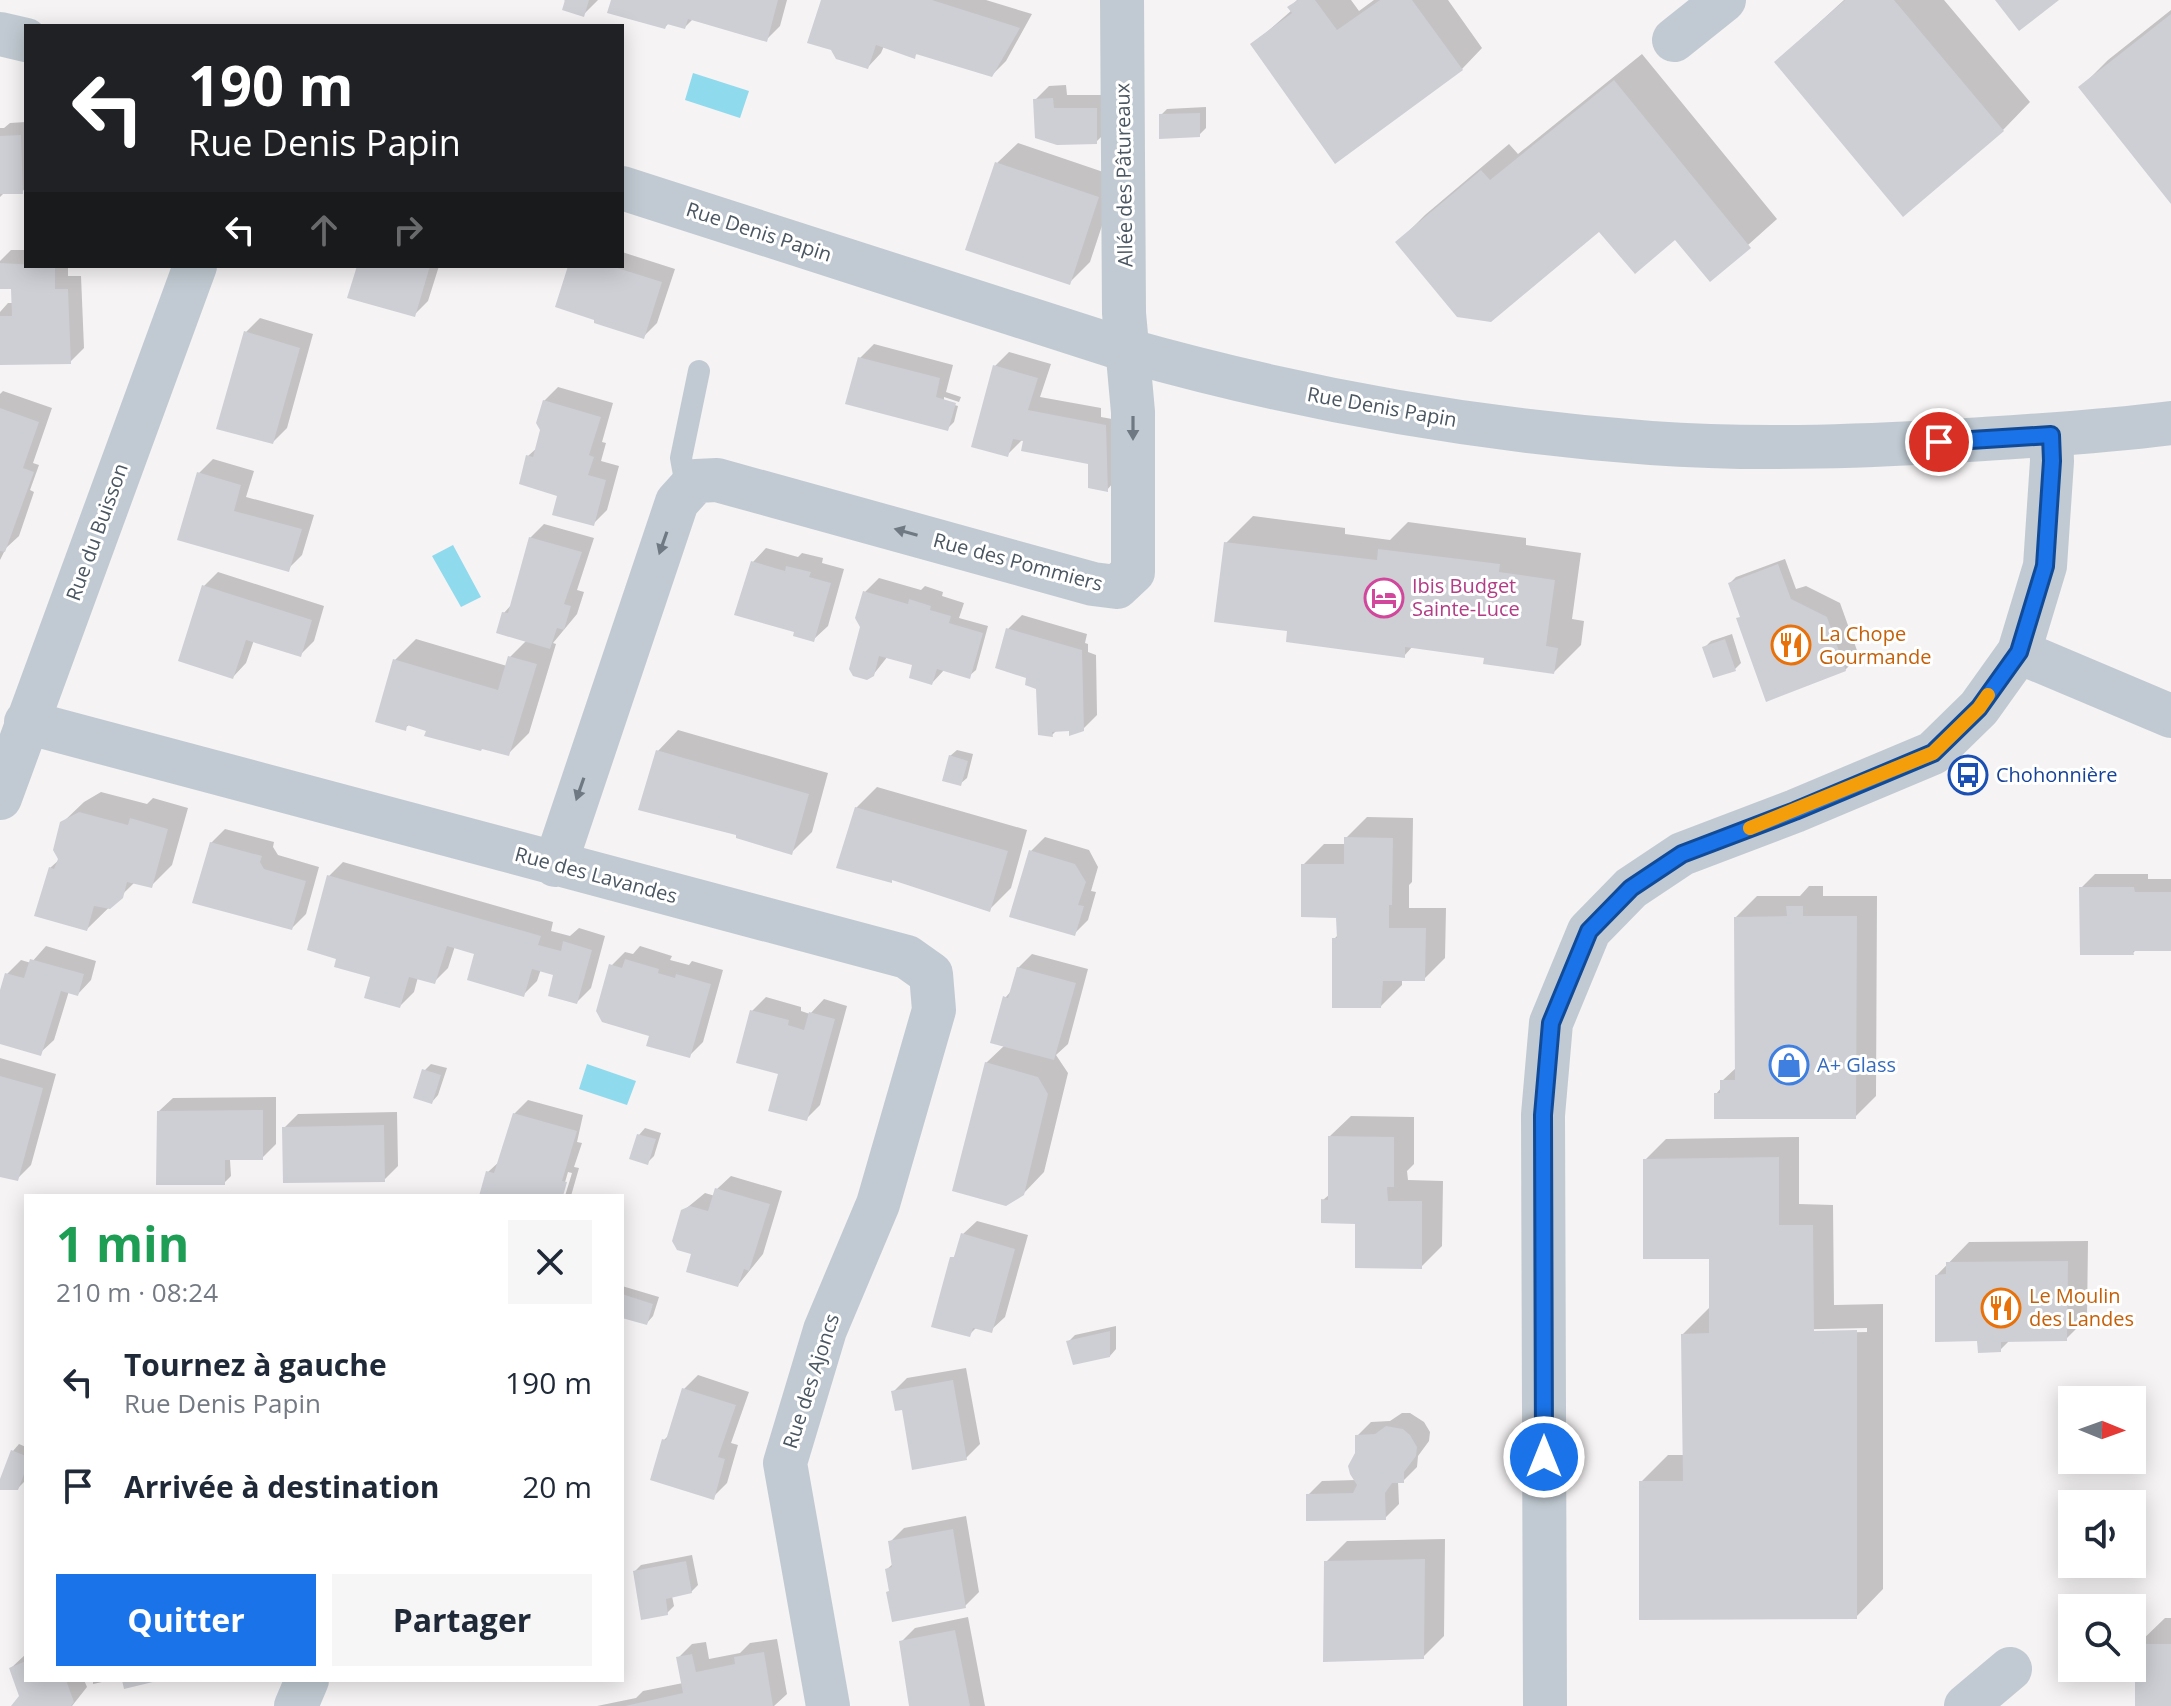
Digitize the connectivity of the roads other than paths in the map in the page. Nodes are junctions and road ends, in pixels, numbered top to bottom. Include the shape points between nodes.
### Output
1 (1122, 0) edge
2 (1724, 0) edge
3 (0, 34) edge
4 (24, 40) edge
5 (1674, 40) dead end
6 (624, 189) edge
7 (194, 268) edge
8 (1126, 350) junction
9 (699, 371) dead end
10 (2171, 423) edge
11 (2051, 435) junction
12 (687, 491) junction
13 (2019, 652) junction
14 (2171, 716) edge
15 (26, 722) junction
16 (0, 798) edge
17 (555, 865) junction
18 (878, 1204) joint
19 (2010, 1669) dead end
20 (306, 1682) edge
21 (296, 1706) edge
22 (828, 1706) edge
23 (1545, 1706) edge
24 (1966, 1706) edge

1 - 8 street, Allée des Pâtureaux
2 - 5 street
3 - 4 street
6 - 8 street, Rue Denis Papin
7 - 15 street, Rue du Buisson
8 - 11 street, Rue Denis Papin via 1213,374 1453,421 1652,443 1854,447
8 -> 12 street, Rue des Pommiers via 1133,412 1133,572 1117,587 717,480 696,481
9 - 12 lane via 681,458
10 - 11 street, Rue Denis Papin
11 - 13 street via 2045,566
12 -> 17 street via 677,502
13 - 14 street
13 - 23 street via 1979,708 1933,753 1682,854 1631,888 1589,931 1551,1023 1543,1115
15 - 16 street, Rue du Buisson
15 - 17 street, Rue des Lavandes
17 - 18 street, Rue des Lavandes via 907,957 931,974 934,1010
18 - 22 street, Rue des Ajoncs via 825,1330 785,1463
19 - 24 street
20 - 21 street

